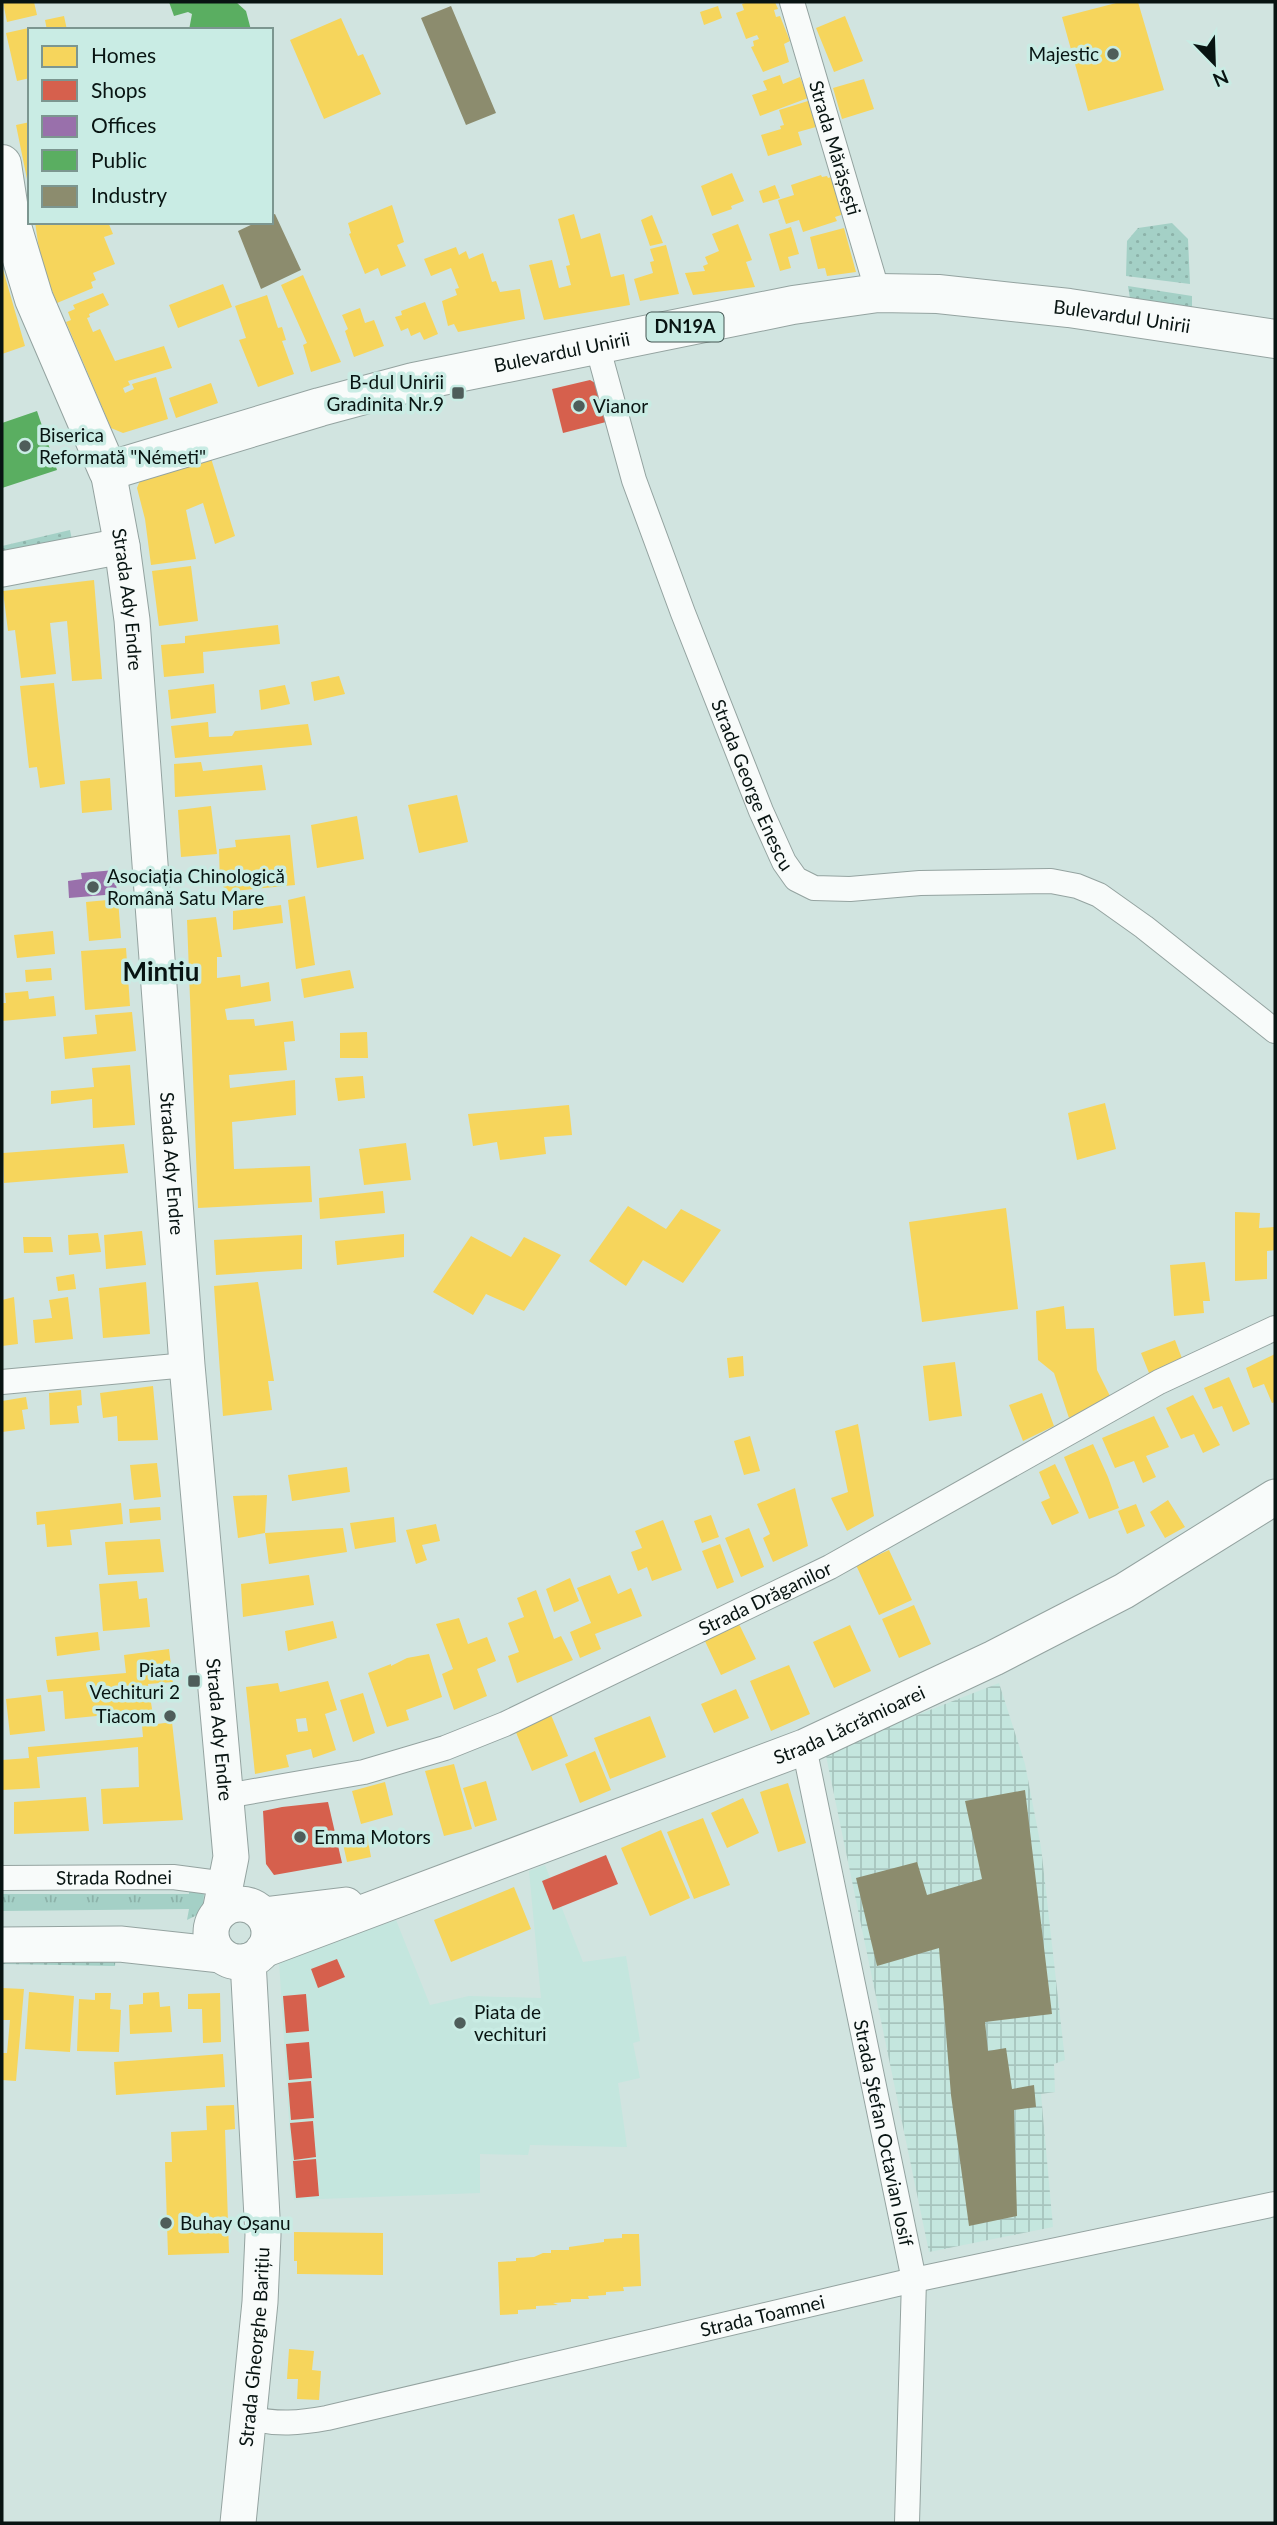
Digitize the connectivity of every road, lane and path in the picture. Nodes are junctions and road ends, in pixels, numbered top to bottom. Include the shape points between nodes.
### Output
1 (792, 2) edge
2 (2, 164) edge
3 (878, 293) junction
4 (1275, 339) edge
5 (597, 345) junction
6 (107, 471) junction
7 (122, 546) junction
8 (2, 569) edge
9 (1275, 1031) edge
10 (1275, 1328) edge
11 (187, 1365) junction
12 (2, 1382) edge
13 (1275, 1497) edge
14 (804, 1747) junction
15 (226, 1796) junction
16 (2, 1878) edge
17 (223, 1893) junction
18 (398, 1899) junction
19 (259, 1912) junction
20 (120, 1944) junction
21 (2, 1945) edge
22 (244, 1955) junction
23 (1275, 2204) edge
24 (914, 2280) junction
25 (250, 2418) junction
26 (238, 2523) edge
27 (907, 2523) edge

1 - 3 street, Strada Mărășești
2 - 6 main road via 11,223 34,299
3 - 4 main road, Bulevardul Unirii / DN19A via 1057,306
3 - 5 main road, Bulevardul Unirii / DN19A via 793,305
5 - 6 main road, Bulevardul Unirii / DN19A via 413,382
5 - 9 street, Strada George Enescu via 634,480 683,613 761,811 796,879 814,888 850,890 920,883 1051,880 1077,886 1099,895 1144,927
6 - 7 main road, Strada Ady Endre
7 - 8 main road
7 - 11 main road, Strada Ady Endre via 132,620
10 - 15 street, Strada Drăganilor via 1158,1382 830,1567 505,1724 364,1772
11 - 12 street
11 - 15 main road, Strada Ady Endre
13 - 14 main road, Strada Lăcrămioarei via 1125,1591
14 - 18 main road, Strada Lăcrămioarei
14 - 24 street, Strada Ștefan Octavian Iosif
15 - 17 main road, Strada Ady Endre
16 - 17 street, Strada Rodnei via 173,1877
17 - 19 main road, Strada Ady Endre
17 - 19 main road, Strada Lăcrămioarei via 237,1905
17 - 20 main road
17 - 22 main road via 212,1938
18 - 19 main road, Strada Lăcrămioarei
18 - 22 main road, Strada Lăcrămioarei
19 - 22 main road via 269,1932
20 - 21 main road
20 - 22 main road
22 - 25 main road, Strada Gheorghe Barițiu via 263,2235
23 - 24 street, Strada Toamnei
24 - 25 street, Strada Toamnei via 327,2418 283,2423
24 - 27 street, Strada Ștefan Octavian Iosif
25 - 26 main road, Strada Gheorghe Barițiu

